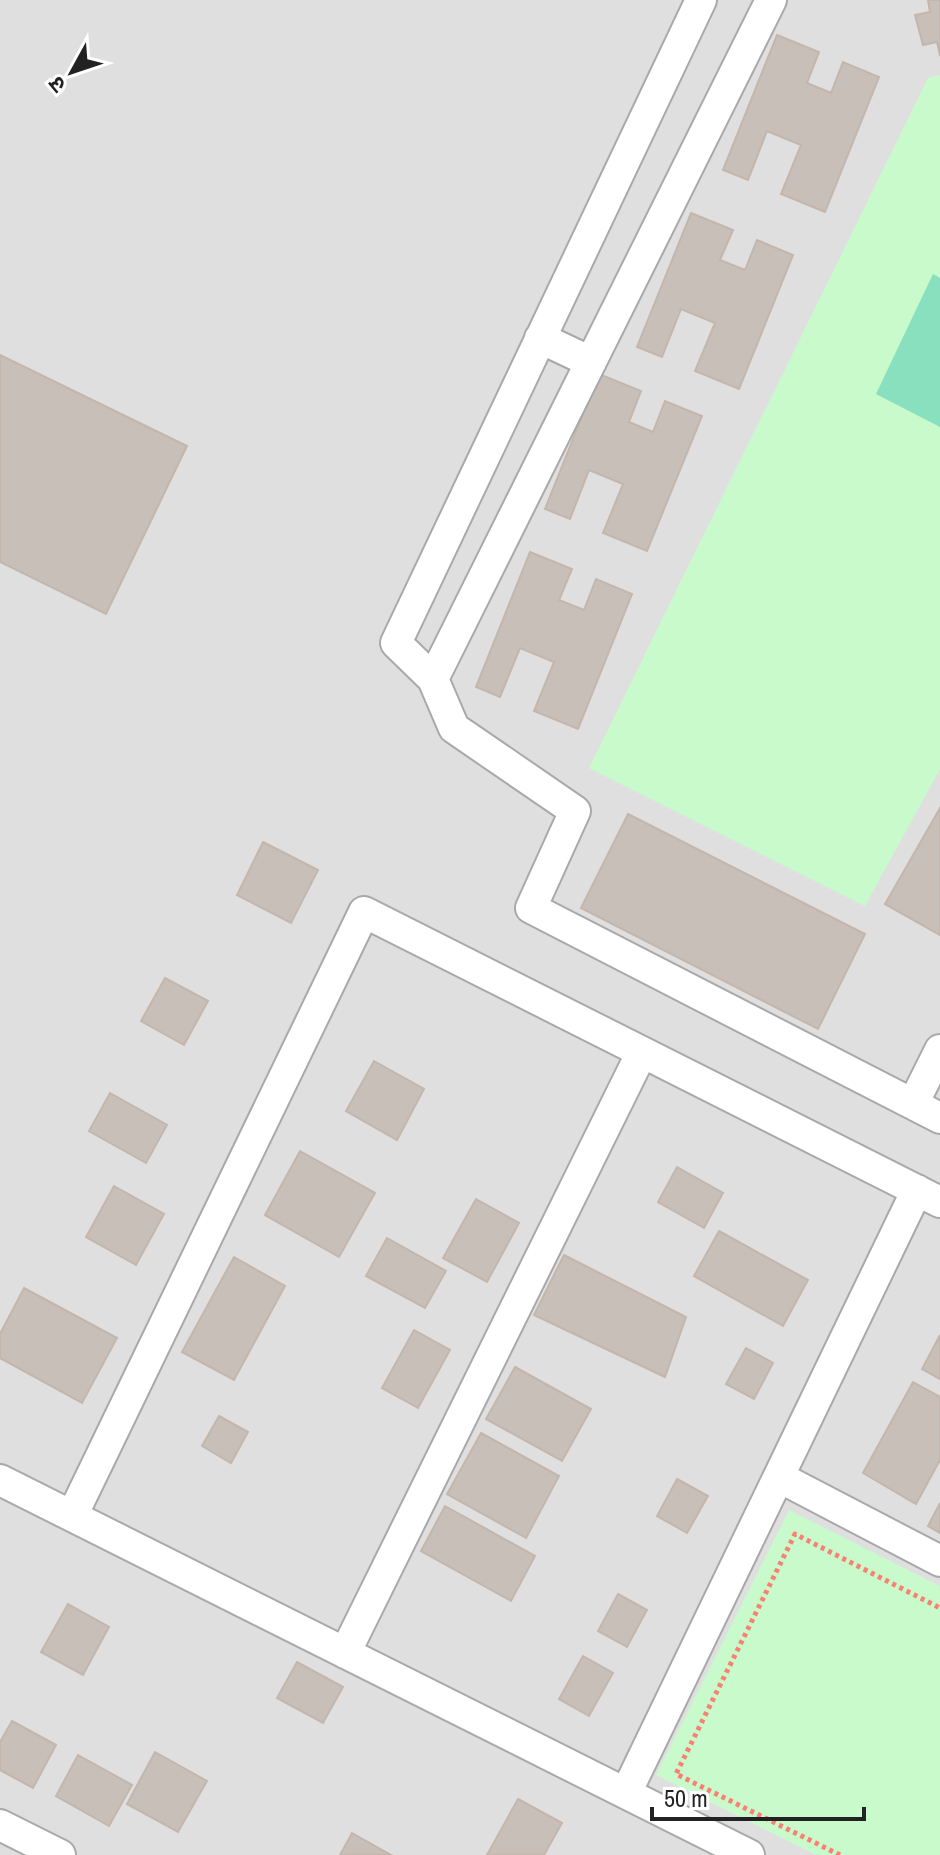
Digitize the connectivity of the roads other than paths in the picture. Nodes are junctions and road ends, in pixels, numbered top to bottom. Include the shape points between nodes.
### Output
1 (701, 0) edge
2 (771, 0) edge
3 (540, 338) junction
4 (591, 362) junction
5 (433, 679) junction
6 (940, 1050) edge
7 (642, 1052) junction
8 (927, 1111) edge
9 (929, 1196) edge
10 (779, 1477) junction
11 (0, 1480) edge
12 (72, 1516) junction
13 (940, 1561) edge
14 (345, 1653) junction
15 (626, 1793) junction
16 (0, 1825) edge
17 (60, 1855) edge
18 (749, 1855) edge

1 - 3 street
2 - 4 street
3 - 4 street
3 - 5 street via 396,643
4 - 5 street
5 - 8 street via 454,728 575,811 531,908
6 - 8 street
7 - 9 street
7 - 12 street via 364,912
7 - 14 street
9 - 10 street
10 - 13 street
10 - 15 street
11 - 12 street
12 - 14 street
14 - 15 street
15 - 18 street
16 - 17 street

